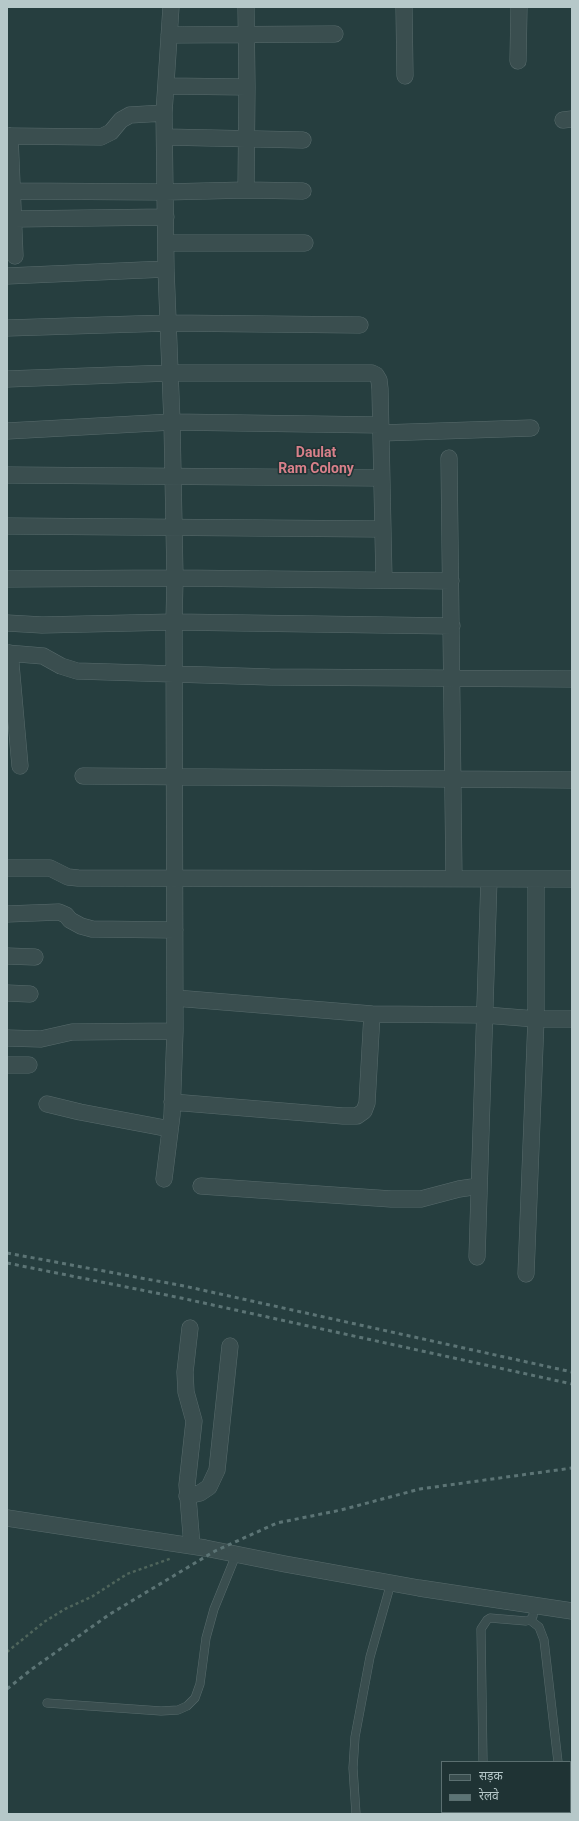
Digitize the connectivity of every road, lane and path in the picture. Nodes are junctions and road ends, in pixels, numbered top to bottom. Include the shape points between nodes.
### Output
1 (171, 7) edge
2 (246, 7) edge
3 (404, 7) edge
4 (519, 7) edge
5 (246, 34) junction
6 (335, 34) dead end
7 (169, 35) junction
8 (518, 61) dead end
9 (405, 76) dead end
10 (166, 86) junction
11 (247, 86) junction
12 (164, 113) junction
13 (9, 136) edge
14 (165, 138) junction
15 (246, 139) junction
16 (303, 140) dead end
17 (246, 190) junction
18 (12, 191) junction
19 (303, 191) dead end
20 (165, 192) junction
21 (166, 217) junction
22 (13, 219) junction
23 (166, 243) junction
24 (305, 243) dead end
25 (15, 256) dead end
26 (166, 269) junction
27 (7, 276) edge
28 (168, 323) junction
29 (360, 325) dead end
30 (7, 328) edge
31 (169, 373) junction
32 (7, 379) edge
33 (172, 422) junction
34 (531, 428) dead end
35 (380, 429) junction
36 (7, 431) edge
37 (449, 458) dead end
38 (7, 475) edge
39 (172, 477) junction
40 (382, 478) junction
41 (7, 526) edge
42 (174, 526) junction
43 (383, 529) junction
44 (175, 578) junction
45 (7, 579) edge
46 (384, 580) junction
47 (451, 581) junction
48 (174, 622) junction
49 (7, 623) edge
50 (452, 626) junction
51 (9, 653) edge
52 (174, 674) junction
53 (452, 678) junction
54 (572, 679) edge
55 (20, 766) dead end
56 (83, 776) dead end
57 (174, 776) junction
58 (454, 779) junction
59 (572, 780) edge
60 (7, 868) edge
61 (175, 878) junction
62 (454, 879) junction
63 (489, 879) junction
64 (536, 879) junction
65 (572, 879) edge
66 (7, 914) edge
67 (175, 930) junction
68 (7, 956) edge
69 (35, 957) dead end
70 (7, 993) edge
71 (30, 994) dead end
72 (175, 998) junction
73 (372, 1014) junction
74 (485, 1015) junction
75 (536, 1019) junction
76 (572, 1019) edge
77 (175, 1031) junction
78 (7, 1038) edge
79 (7, 1064) edge
80 (29, 1065) dead end
81 (172, 1102) junction
82 (47, 1104) dead end
83 (170, 1129) junction
84 (164, 1179) dead end
85 (200, 1186) dead end
86 (479, 1186) junction
87 (477, 1257) dead end
88 (526, 1274) dead end
89 (190, 1328) dead end
90 (230, 1346) dead end
91 (187, 1496) junction
92 (7, 1518) edge
93 (192, 1546) junction
94 (236, 1555) junction
95 (178, 1556) dead end
96 (391, 1583) junction
97 (572, 1611) edge
98 (532, 1613) junction
99 (7, 1652) edge
100 (47, 1703) dead end
101 (483, 1761) edge
102 (558, 1761) edge
103 (356, 1814) edge

1 - 7 street
2 - 5 street
3 - 9 street
4 - 8 street
5 - 6 street
5 - 7 street
5 - 11 street
7 - 10 street
10 - 11 street
10 - 12 street
11 - 15 street
12 - 13 street via 130,115 111,132 101,136
12 - 14 street
13 - 18 street
14 - 15 street
14 - 20 street
15 - 16 street
15 - 17 street
17 - 19 street
17 - 20 street
18 - 20 street
18 - 22 street
20 - 21 street
21 - 22 street
21 - 23 street
22 - 25 street
23 - 24 street
23 - 26 street
26 - 27 street
26 - 28 street
28 - 29 street
28 - 30 street
28 - 31 street
31 - 32 street
31 - 33 street
31 - 35 street via 372,373 379,380
33 - 35 street
33 - 36 street
33 - 39 street
34 - 35 street
35 - 40 street
37 - 47 street
38 - 39 street
39 - 40 street
39 - 42 street
40 - 43 street
41 - 42 street
42 - 43 street
42 - 44 street
43 - 46 street
44 - 45 street
44 - 46 street
44 - 48 street
46 - 47 street
47 - 50 street
48 - 49 street via 42,625
48 - 50 street
48 - 52 street
50 - 53 street
51 - 52 street via 43,656 77,672
51 - 55 street
52 - 53 street
52 - 57 street
53 - 54 street
53 - 58 street
56 - 57 street
57 - 58 street
57 - 61 street
58 - 59 street
58 - 62 street
60 - 61 street via 50,868 68,877 78,878
61 - 62 street
61 - 67 street
62 - 63 street
63 - 64 street
63 - 74 street
64 - 65 street
64 - 75 street
66 - 67 street via 59,912 81,926 92,929
67 - 72 street
68 - 69 street
70 - 71 street
72 - 73 street
72 - 77 street
73 - 74 street
73 - 81 street via 367,1103 364,1111 357,1116
74 - 75 street
74 - 86 street
75 - 76 street
75 - 88 street
77 - 78 street via 72,1032 40,1039
77 - 81 street
79 - 80 street
81 - 83 street
82 - 83 street
83 - 84 street
85 - 86 street via 391,1199 421,1199
86 - 87 street
89 - 91 street via 185,1381 194,1421
90 - 91 street via 217,1470 209,1487 200,1493
91 - 93 street
92 - 93 street
93 - 94 street
94 - 96 street
94 - 100 lane via 214,1609 206,1638 200,1684 195,1698 187,1706 178,1710 161,1711
95 - 99 path via 127,1574 93,1596 44,1622
96 - 98 street
96 - 103 lane via 370,1657 355,1737 353,1768
97 - 98 street
98 - 101 lane via 526,1622 490,1618 481,1629
98 - 102 lane via 544,1640

